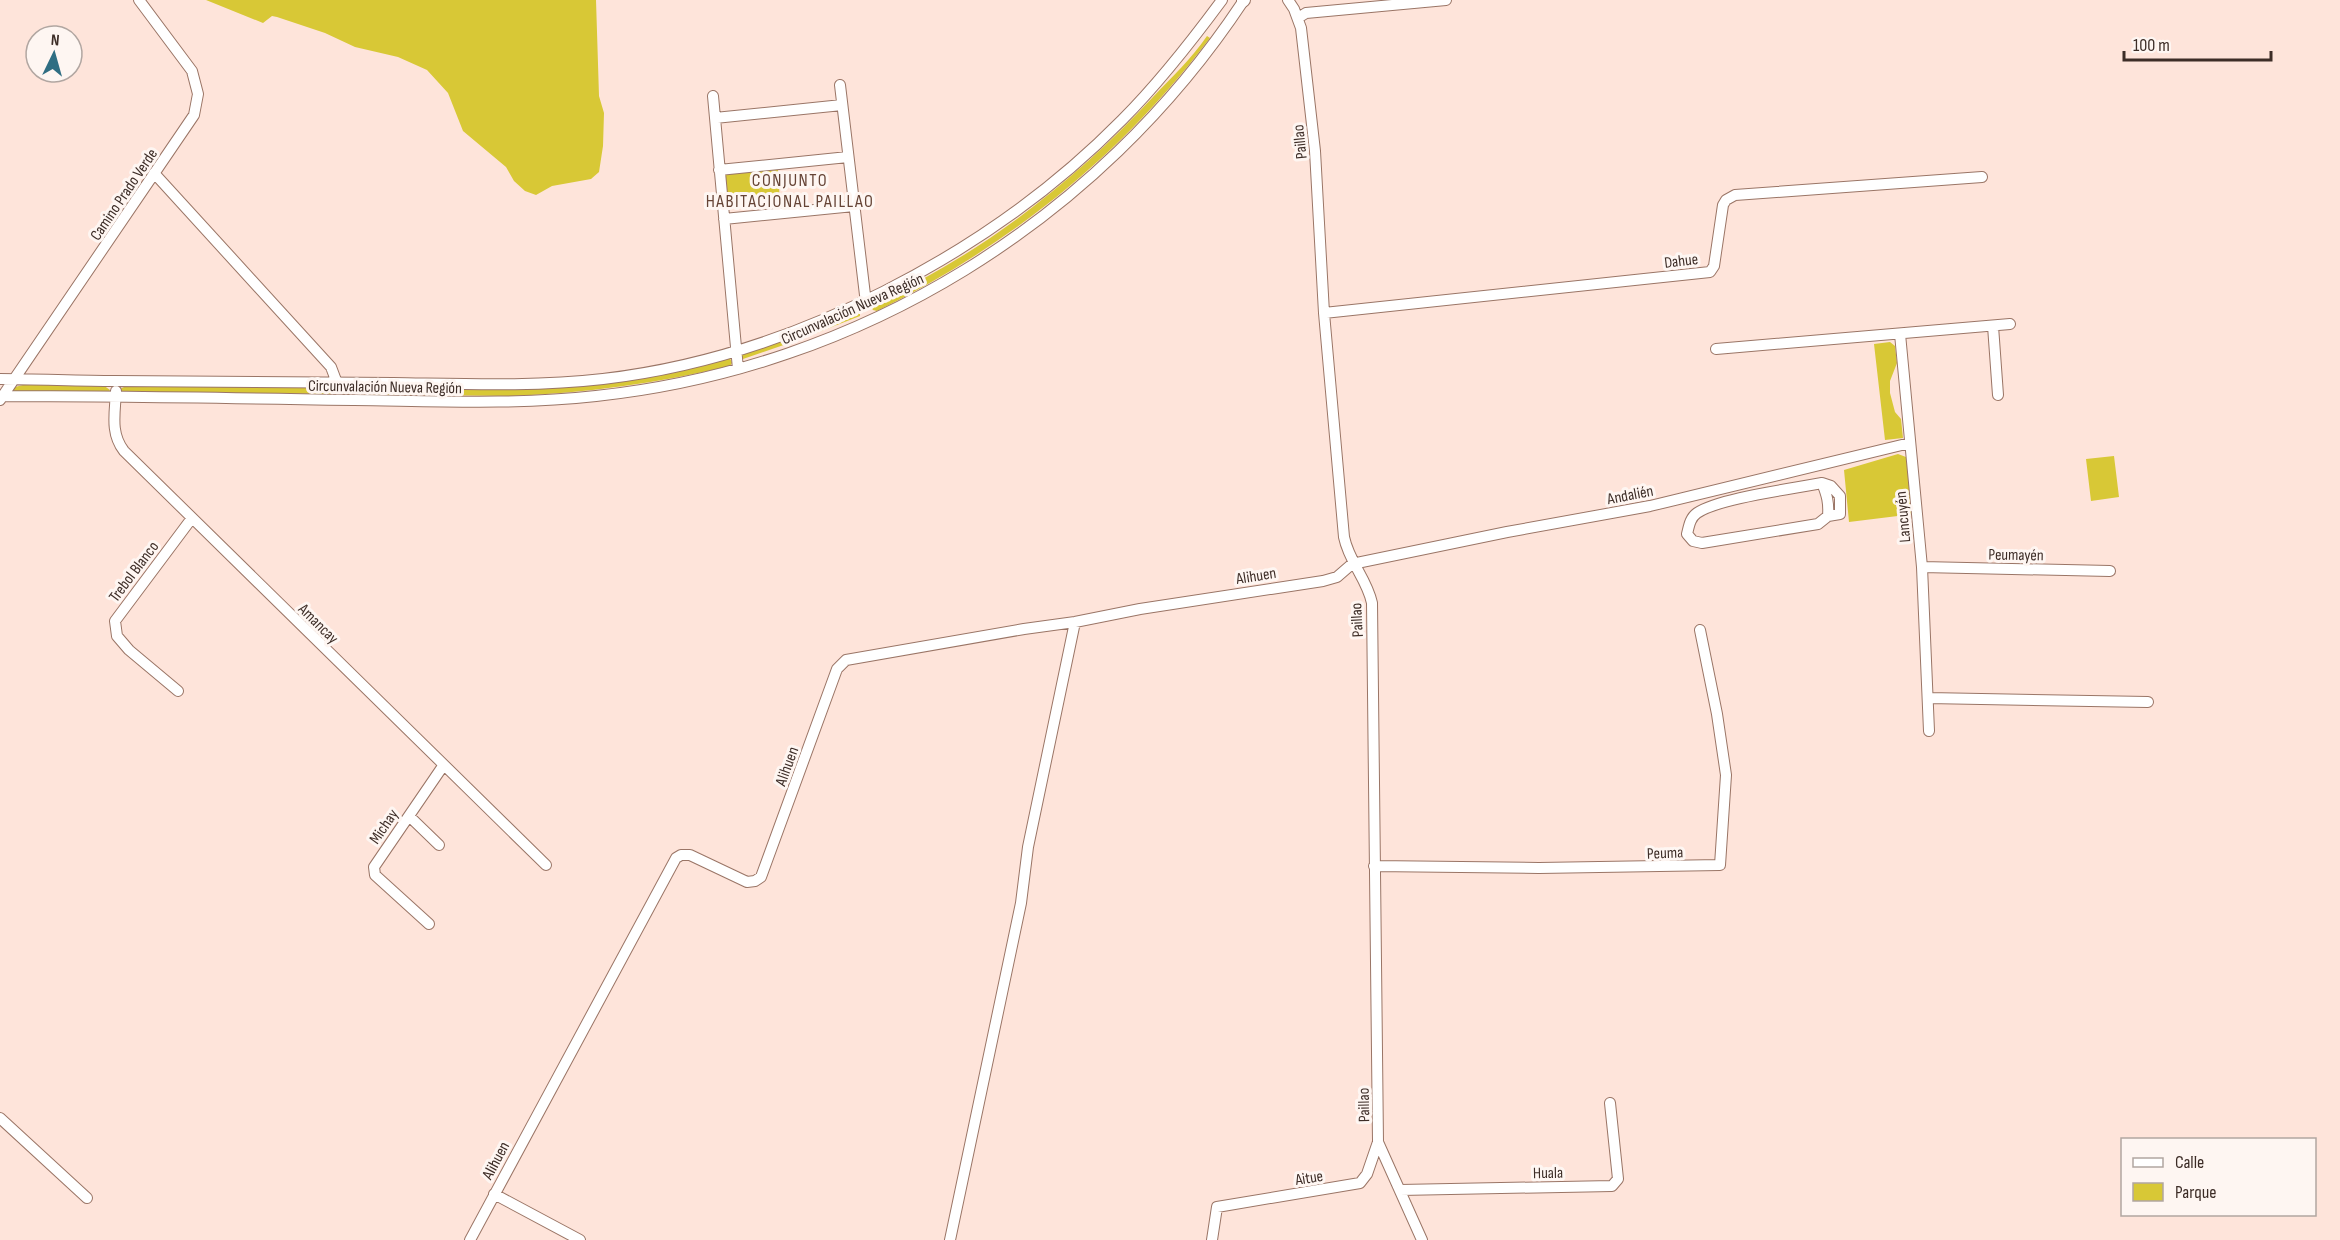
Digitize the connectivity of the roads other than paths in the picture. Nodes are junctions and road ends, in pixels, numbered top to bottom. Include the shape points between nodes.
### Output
1 (139, 0) edge
2 (1222, 0) edge
3 (1244, 0) edge
4 (1288, 0) edge
5 (1446, 0) edge
6 (1298, 18) junction
7 (840, 85) dead end
8 (712, 96) dead end
9 (842, 105) junction
10 (715, 118) junction
11 (848, 157) junction
12 (719, 170) junction
13 (154, 173) junction
14 (1982, 177) dead end
15 (854, 206) junction
16 (724, 219) junction
17 (865, 298) junction
18 (1324, 313) junction
19 (872, 319) junction
20 (2010, 324) dead end
21 (1993, 326) junction
22 (1900, 334) junction
23 (736, 349) junction
24 (1716, 349) dead end
25 (34, 352) junction
26 (738, 369) junction
27 (0, 379) edge
28 (15, 379) junction
29 (41, 380) junction
30 (116, 381) junction
31 (337, 383) junction
32 (1998, 395) dead end
33 (1, 397) edge
34 (116, 398) junction
35 (1910, 443) junction
36 (1687, 497) junction
37 (192, 518) junction
38 (1691, 519) junction
39 (1352, 564) junction
40 (1922, 567) junction
41 (2110, 571) dead end
42 (1075, 622) junction
43 (1700, 630) dead end
44 (178, 691) dead end
45 (1928, 698) junction
46 (2148, 702) dead end
47 (1929, 731) dead end
48 (443, 766) junction
49 (409, 816) junction
50 (439, 845) dead end
51 (546, 865) dead end
52 (1374, 866) junction
53 (429, 924) dead end
54 (1610, 1102) dead end
55 (0, 1118) edge
56 (1378, 1142) junction
57 (1400, 1190) junction
58 (494, 1194) junction
59 (87, 1198) dead end
60 (470, 1240) edge
61 (580, 1240) edge
62 (950, 1240) edge
63 (1212, 1240) edge
64 (1422, 1240) edge

1 - 13 street, Camino Prado Verde via 192,71 198,94 192,121
2 - 17 street, Circunvalación Nueva Región via 1153,86 1071,168 959,249
3 - 19 street, Circunvalación Nueva Región via 1154,118 1076,191 979,261
4 - 6 street, Paillao
5 - 6 street via 1306,13
6 - 18 street, Paillao via 1315,151
7 - 9 street
8 - 10 street
9 - 10 street
9 - 11 street
10 - 12 street
11 - 12 street
11 - 15 street
12 - 16 street
13 - 25 street, Camino Prado Verde
13 - 31 street via 331,367
14 - 18 street, Dahue via 1735,195 1723,205 1714,266 1710,272 1701,274
15 - 16 street
15 - 17 street
16 - 23 street
17 - 19 street
17 - 23 street, Circunvalación Nueva Región via 767,340
18 - 39 street, Paillao via 1344,537
19 - 26 street, Circunvalación Nueva Región
20 - 21 street
21 - 22 street
21 - 32 street
22 - 24 street
22 - 35 street, Lancuyén
23 - 26 street
23 - 31 street, Circunvalación Nueva Región via 670,368 573,382
25 - 28 street, Camino Prado Verde
25 - 29 street via 35,369
26 - 34 street, Circunvalación Nueva Región via 633,391 526,401
27 - 28 street, Circunvalación Nueva Región
28 - 29 street, Circunvalación Nueva Región
28 - 33 street, Camino Prado Verde
29 - 30 street, Circunvalación Nueva Región
30 - 31 street, Circunvalación Nueva Región
30 - 34 street, Amancay
33 - 34 street, Circunvalación Nueva Región
34 - 37 street, Amancay via 114,429 121,447
35 - 36 street, Andalién
35 - 40 street, Lancuyén
36 - 38 street
36 - 39 street, Andalién
37 - 44 street, Trebol Blanco via 114,621 117,636 129,650
37 - 48 street, Amancay
38 - 38 street via 1714,505 1822,483 1832,486 1840,496 1840,514 1828,516 1818,524 1702,543 1687,534
39 - 42 street, Alihuen via 1323,581
39 - 52 street, Paillao via 1368,590 1373,611
40 - 41 street, Peumayén
40 - 45 street, Lancuyén
42 - 58 street, Alihuen via 843,662 837,669 760,877 747,882 690,855 676,858
42 - 62 street
43 - 52 street, Peuma via 1726,775 1720,865
45 - 46 street
45 - 47 street, Lancuyén
48 - 49 street, Michay
48 - 51 street, Amancay
49 - 50 street
49 - 53 street, Michay via 374,867 375,875
52 - 56 street, Paillao
54 - 57 street, Huala via 1618,1179 1611,1186
55 - 59 street
56 - 57 street, Paillao
56 - 63 street, Aitue via 1367,1174 1357,1184 1217,1207
57 - 64 street, Paillao
58 - 60 street, Alihuen
58 - 61 street

